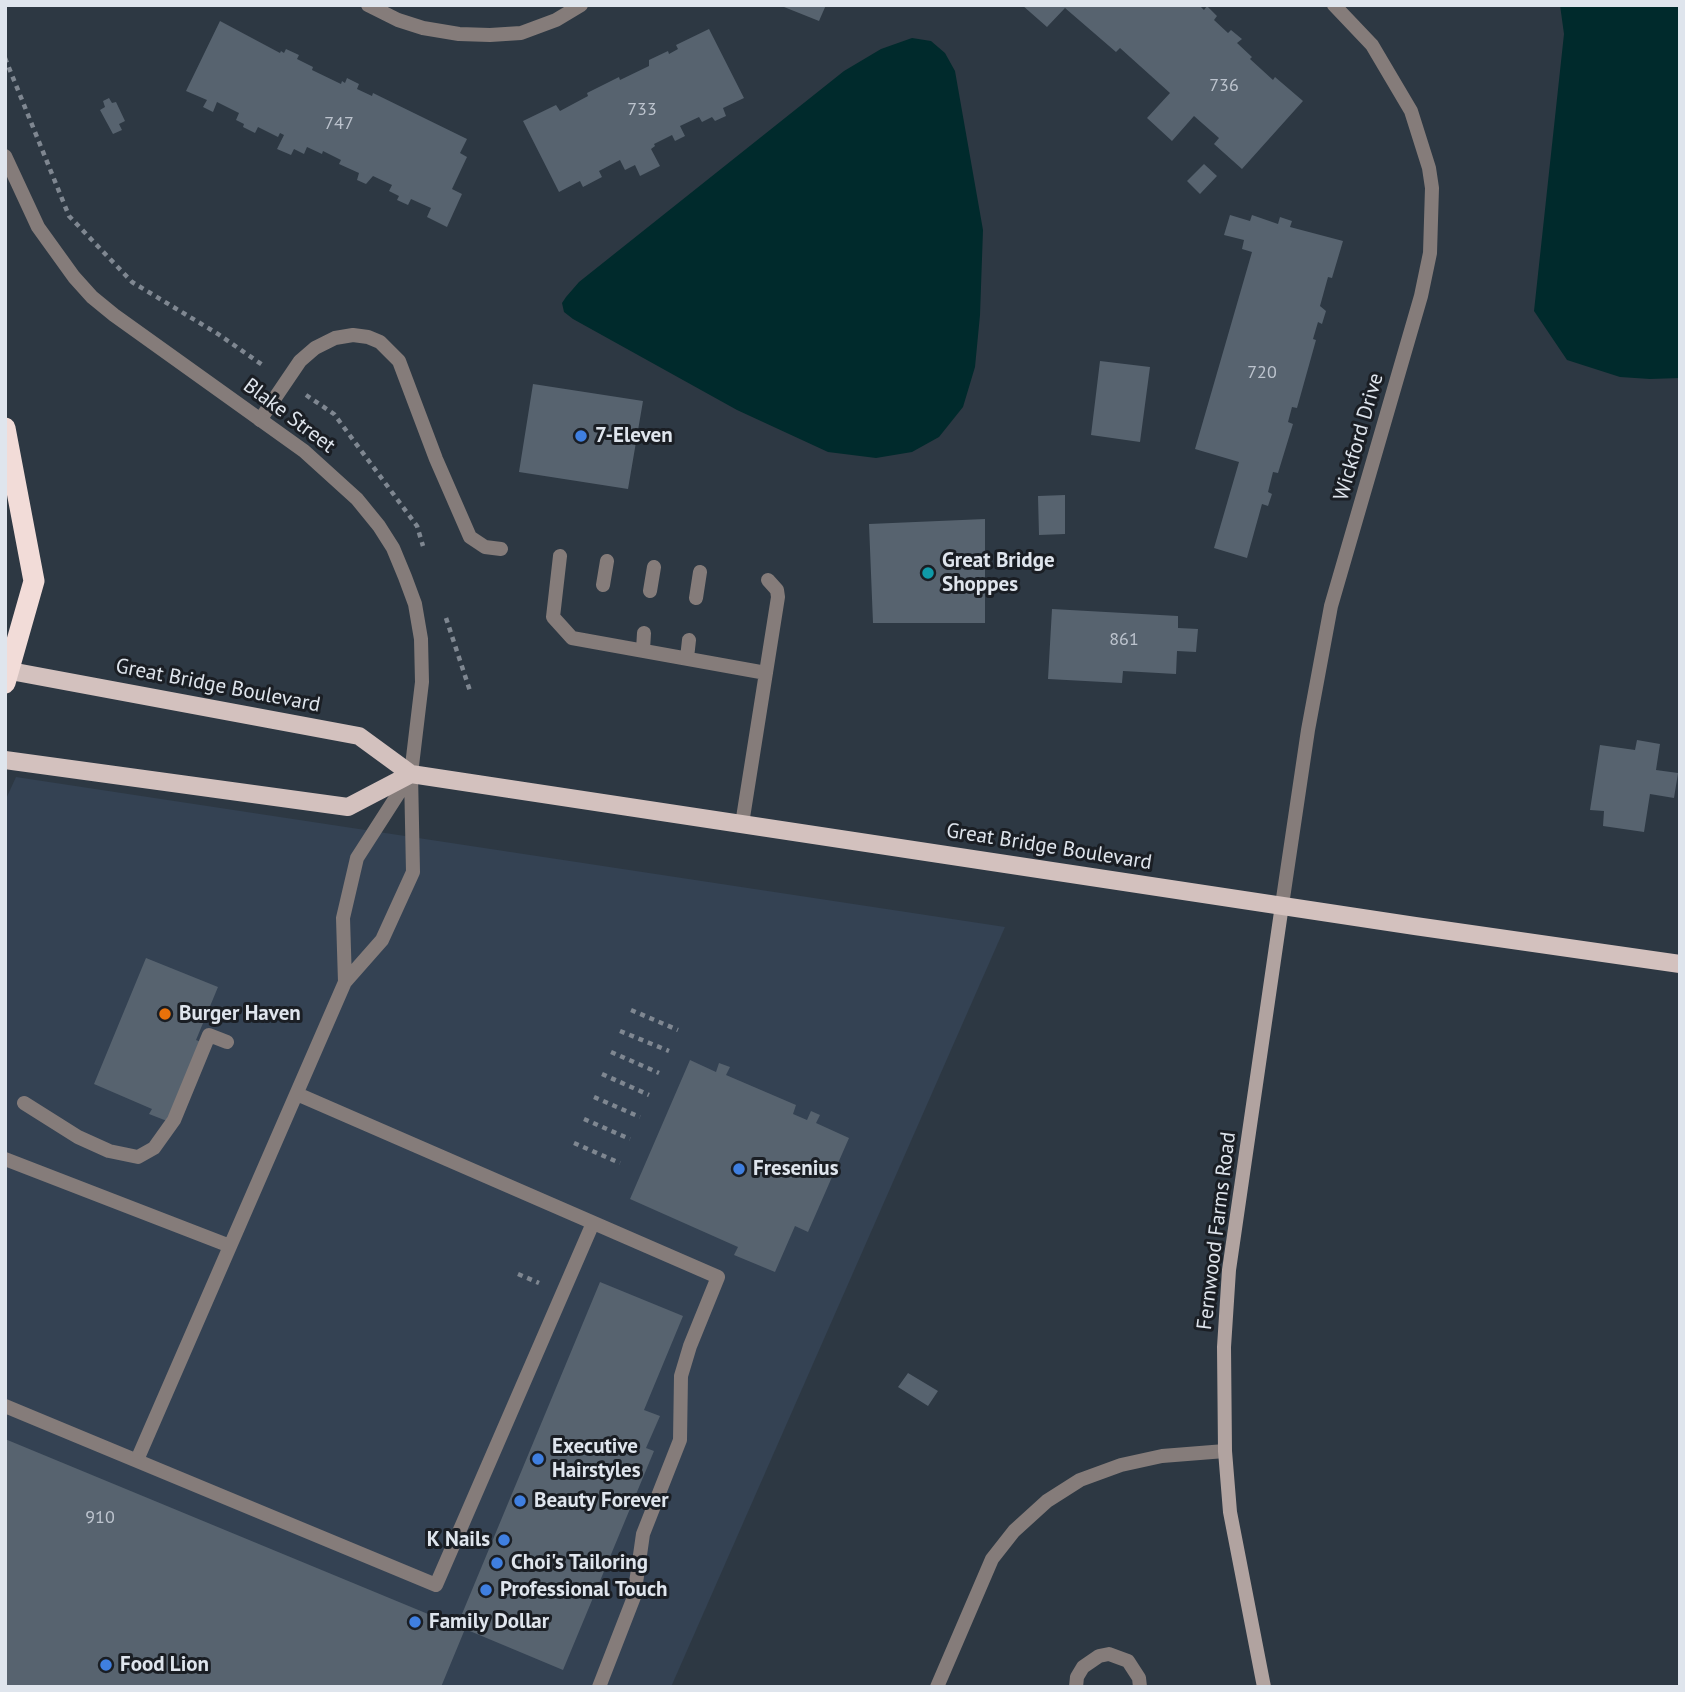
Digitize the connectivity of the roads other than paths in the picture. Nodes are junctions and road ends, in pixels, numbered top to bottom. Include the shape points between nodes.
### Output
1 (368, 5) edge
2 (581, 5) edge
3 (1334, 5) edge
4 (5, 156) edge
5 (260, 420) junction
6 (5, 428) edge
7 (501, 550) dead end
8 (560, 556) dead end
9 (607, 561) dead end
10 (654, 567) dead end
11 (700, 572) dead end
12 (768, 580) dead end
13 (603, 584) dead end
14 (650, 591) dead end
15 (696, 598) dead end
16 (597, 626) dead end
17 (645, 634) dead end
18 (690, 640) dead end
19 (594, 642) junction
20 (643, 650) junction
21 (687, 658) junction
22 (765, 673) junction
23 (7, 675) edge
24 (5, 760) edge
25 (411, 774) junction
26 (742, 824) junction
27 (1282, 905) junction
28 (1680, 964) edge
29 (345, 982) junction
30 (227, 1042) dead end
31 (297, 1094) junction
32 (24, 1103) dead end
33 (5, 1158) edge
34 (593, 1223) junction
35 (230, 1246) junction
36 (5, 1406) edge
37 (1225, 1451) junction
38 (137, 1460) junction
39 (599, 1687) edge
40 (937, 1687) edge
41 (1076, 1687) edge
42 (1140, 1687) edge
43 (1264, 1687) edge

1 - 2 street via 424,28 490,36 521,33
3 - 27 street, Wickford Drive via 1372,45 1411,111 1430,178 1430,253 1331,607
4 - 5 street, Blake Street via 38,227 92,297
5 - 7 street via 307,354 335,338 368,337 399,361 470,537
5 - 25 street, Blake Street via 304,451 357,499 393,548 415,604 421,639 422,682
6 - 23 highway via 34,581
8 - 19 street via 553,617 572,638
9 - 13 street
10 - 14 street
11 - 15 street
12 - 22 street via 778,597
16 - 19 street
17 - 20 street
18 - 21 street
19 - 20 street
20 - 21 street
21 - 22 street
22 - 26 street
23 - 25 main road, Great Bridge Boulevard via 359,736
24 - 25 main road via 348,807
25 - 26 main road, Great Bridge Boulevard
25 - 29 street via 357,858 343,918
25 - 29 street, Blake Street via 413,872 382,940
26 - 27 main road, Great Bridge Boulevard
27 - 28 main road, Great Bridge Boulevard
27 - 37 street, Fernwood Farms Road via 1229,1270
29 - 31 street
30 - 32 street via 209,1035 174,1120 154,1148 138,1157 78,1137
31 - 34 street
31 - 35 street
33 - 35 street
34 - 38 street via 436,1585
34 - 39 street via 718,1277 681,1376 680,1440 643,1534 634,1597
35 - 38 street
36 - 38 street
37 - 40 street via 1121,1465 1080,1480 1047,1501 992,1559
37 - 43 street, Fernwood Farms Road via 1230,1512
41 - 42 street via 1083,1667 1110,1654 1128,1661

